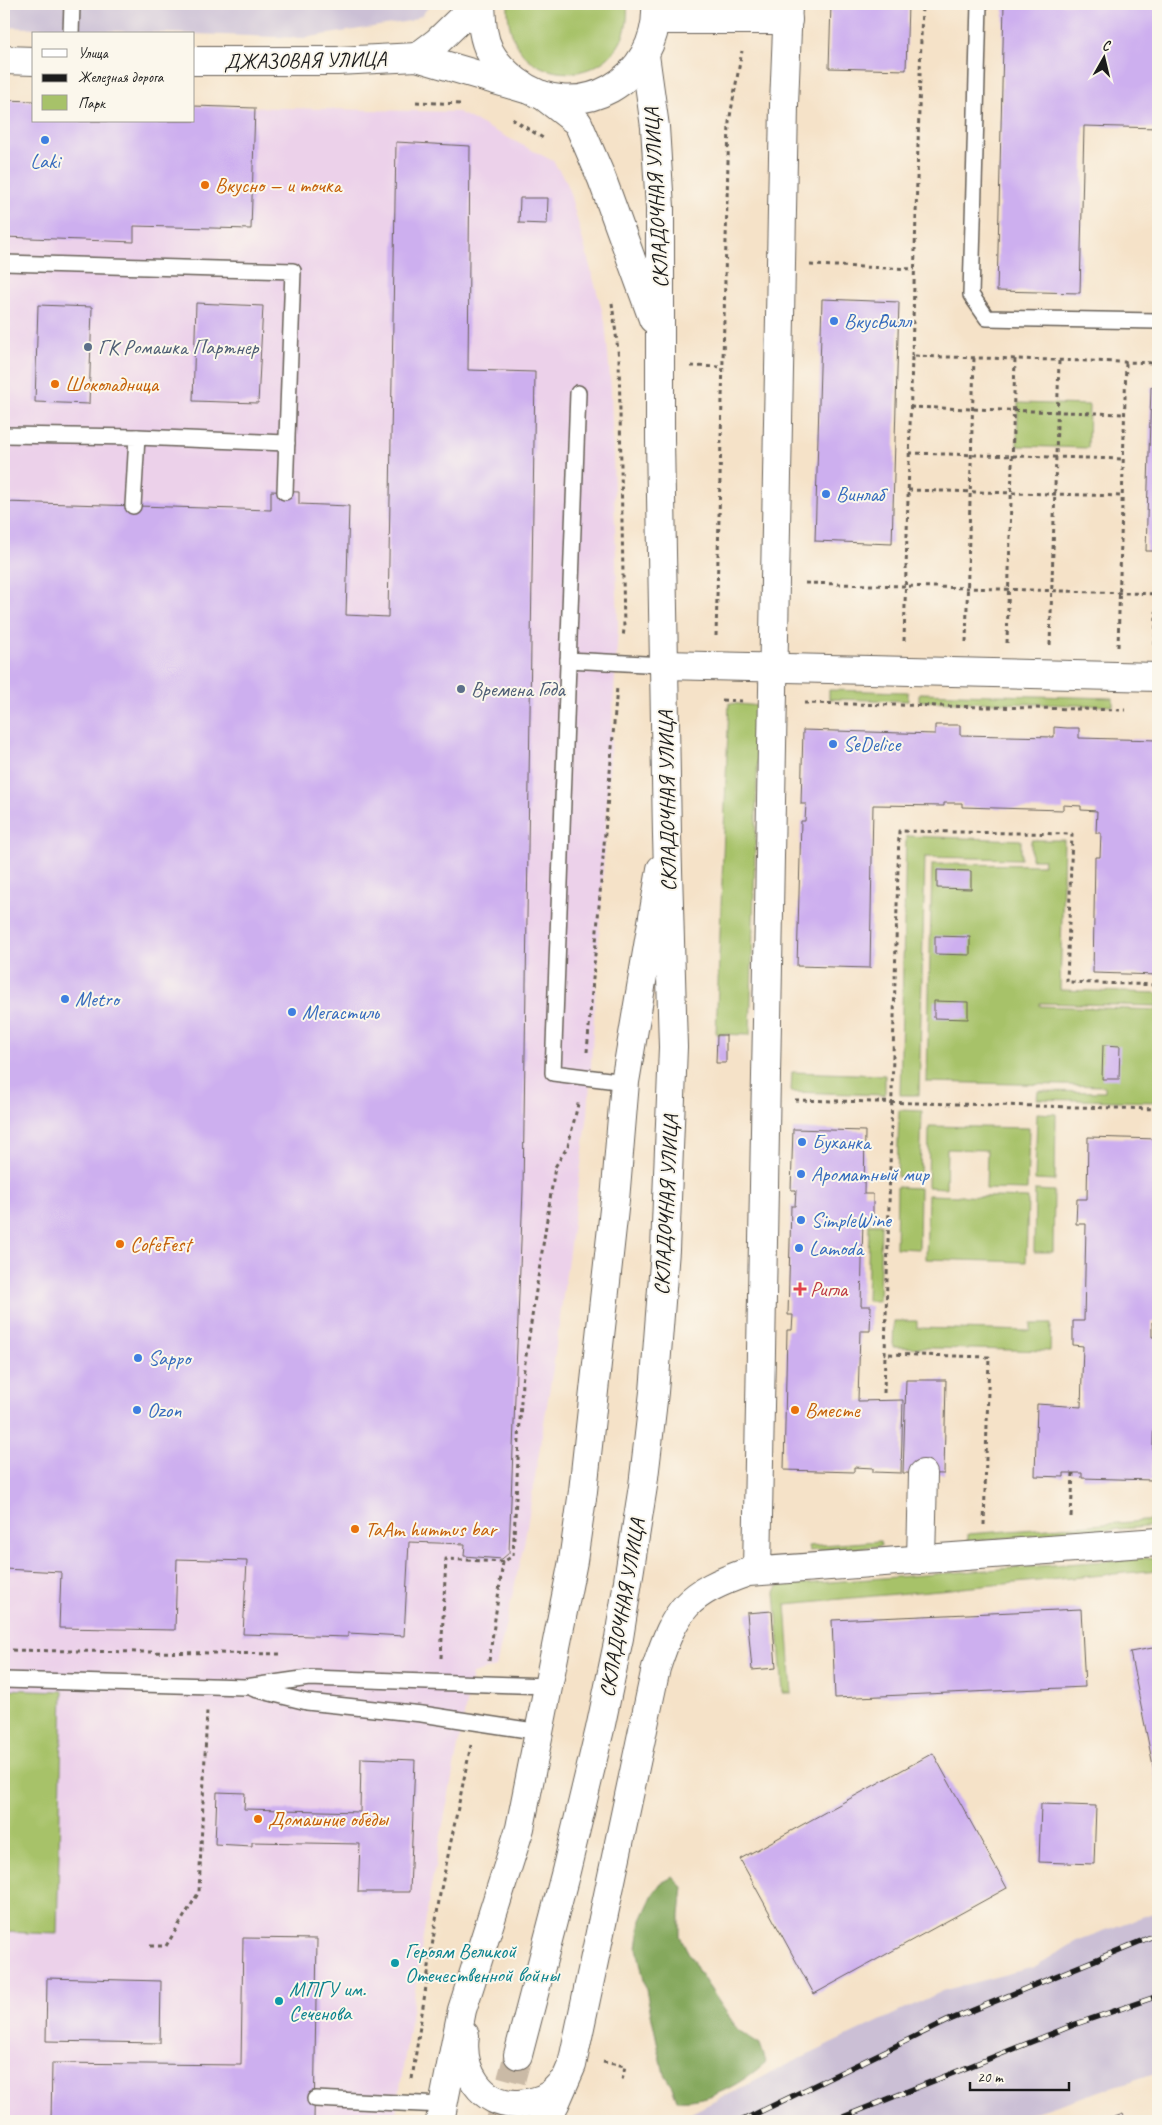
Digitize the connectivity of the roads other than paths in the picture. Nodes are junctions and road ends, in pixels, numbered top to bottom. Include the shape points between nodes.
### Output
1 (72, 4) edge
2 (480, 4) edge
3 (979, 4) edge
4 (656, 12) edge
5 (788, 12) edge
6 (71, 32) edge
7 (645, 55) junction
8 (417, 57) junction
9 (4, 60) edge
10 (32, 61) edge
11 (195, 61) edge
12 (534, 92) junction
13 (4, 263) edge
14 (1158, 321) edge
15 (660, 342) junction
16 (578, 393) dead end
17 (4, 435) edge
18 (136, 437) junction
19 (287, 443) junction
20 (285, 492) dead end
21 (134, 506) dead end
22 (568, 660) junction
23 (664, 665) junction
24 (773, 668) junction
25 (1158, 676) edge
26 (667, 835) junction
27 (625, 1082) junction
28 (923, 1474) dead end
29 (1158, 1542) edge
30 (921, 1560) junction
31 (753, 1572) junction
32 (4, 1680) edge
33 (549, 1686) junction
34 (245, 1687) junction
35 (540, 1732) junction
36 (471, 1984) junction
37 (518, 2055) tunnel mouth
38 (568, 2077) junction
39 (315, 2099) dead end
40 (441, 2113) edge
41 (542, 2121) edge

1 - 6 lane
2 - 8 street, ДЖАЗОВАЯ УЛИЦА
2 - 12 street, СКЛАДОЧНАЯ УЛИЦА via 482,28 490,52 506,73
3 - 14 lane via 971,295 987,318
4 - 5 street via 744,20
4 - 7 street via 653,38
5 - 24 street
7 - 12 street via 630,74 611,88 589,97 565,99
7 - 15 street, СКЛАДОЧНАЯ УЛИЦА via 655,127 660,208
8 - 11 street, ДЖАЗОВАЯ УЛИЦА via 338,61
8 - 12 street, ДЖАЗОВАЯ УЛИЦА
9 - 10 street
12 - 15 street, СКЛАДОЧНАЯ УЛИЦА via 578,123 634,263
13 - 19 lane via 293,272
15 - 23 street, СКЛАДОЧНАЯ УЛИЦА
16 - 22 lane
17 - 18 lane
18 - 19 lane
18 - 21 lane
19 - 20 lane
22 - 23 lane
22 - 27 lane via 553,1073
23 - 24 street
23 - 26 street, СКЛАДОЧНАЯ УЛИЦА
24 - 25 street
24 - 31 street
26 - 27 street
26 - 37 street, СКЛАДОЧНАЯ УЛИЦА via 674,1047 665,1250 643,1486 619,1638 600,1729
27 - 33 street via 583,1492
28 - 30 street
29 - 30 street
30 - 31 street
31 - 38 street via 716,1583 692,1598 666,1636 656,1668
32 - 34 lane
33 - 34 lane via 309,1678
33 - 35 street
34 - 35 lane via 307,1702
35 - 36 street via 520,1828
36 - 38 street via 464,2043 466,2066 475,2085 492,2098 510,2104 529,2103 548,2096
36 - 40 street via 462,2010
38 - 41 street via 555,2104
39 - 40 lane via 408,2104

